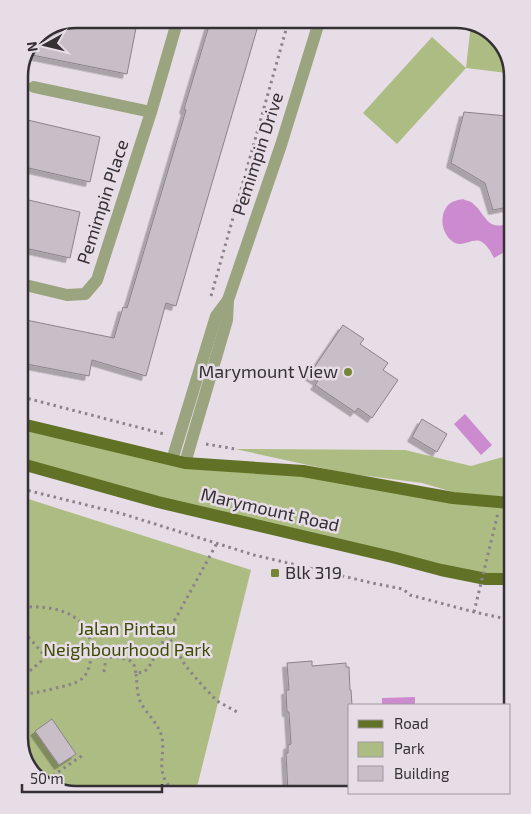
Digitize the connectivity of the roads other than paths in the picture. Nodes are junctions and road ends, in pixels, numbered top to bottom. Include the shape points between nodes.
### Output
1 (175, 28) edge
2 (317, 28) edge
3 (34, 87) dead end
4 (151, 112) junction
5 (28, 286) edge
6 (28, 425) edge
7 (185, 439) junction
8 (172, 460) junction
9 (185, 463) junction
10 (28, 466) edge
11 (504, 502) edge
12 (504, 579) edge

1 - 4 street, Pemimpin Place
2 - 7 street, Pemimpin Drive via 228,300 216,316
3 - 4 street
4 - 5 street, Pemimpin Place via 97,280 85,294 67,294
6 - 8 main road, Marymount Road
7 - 8 street, Pemimpin Drive
7 - 9 street, Pemimpin Drive
8 - 9 main road, Marymount Road
9 - 11 main road, Marymount Road via 303,471 454,498
10 - 12 main road, Marymount Road via 158,502 441,570 486,579

